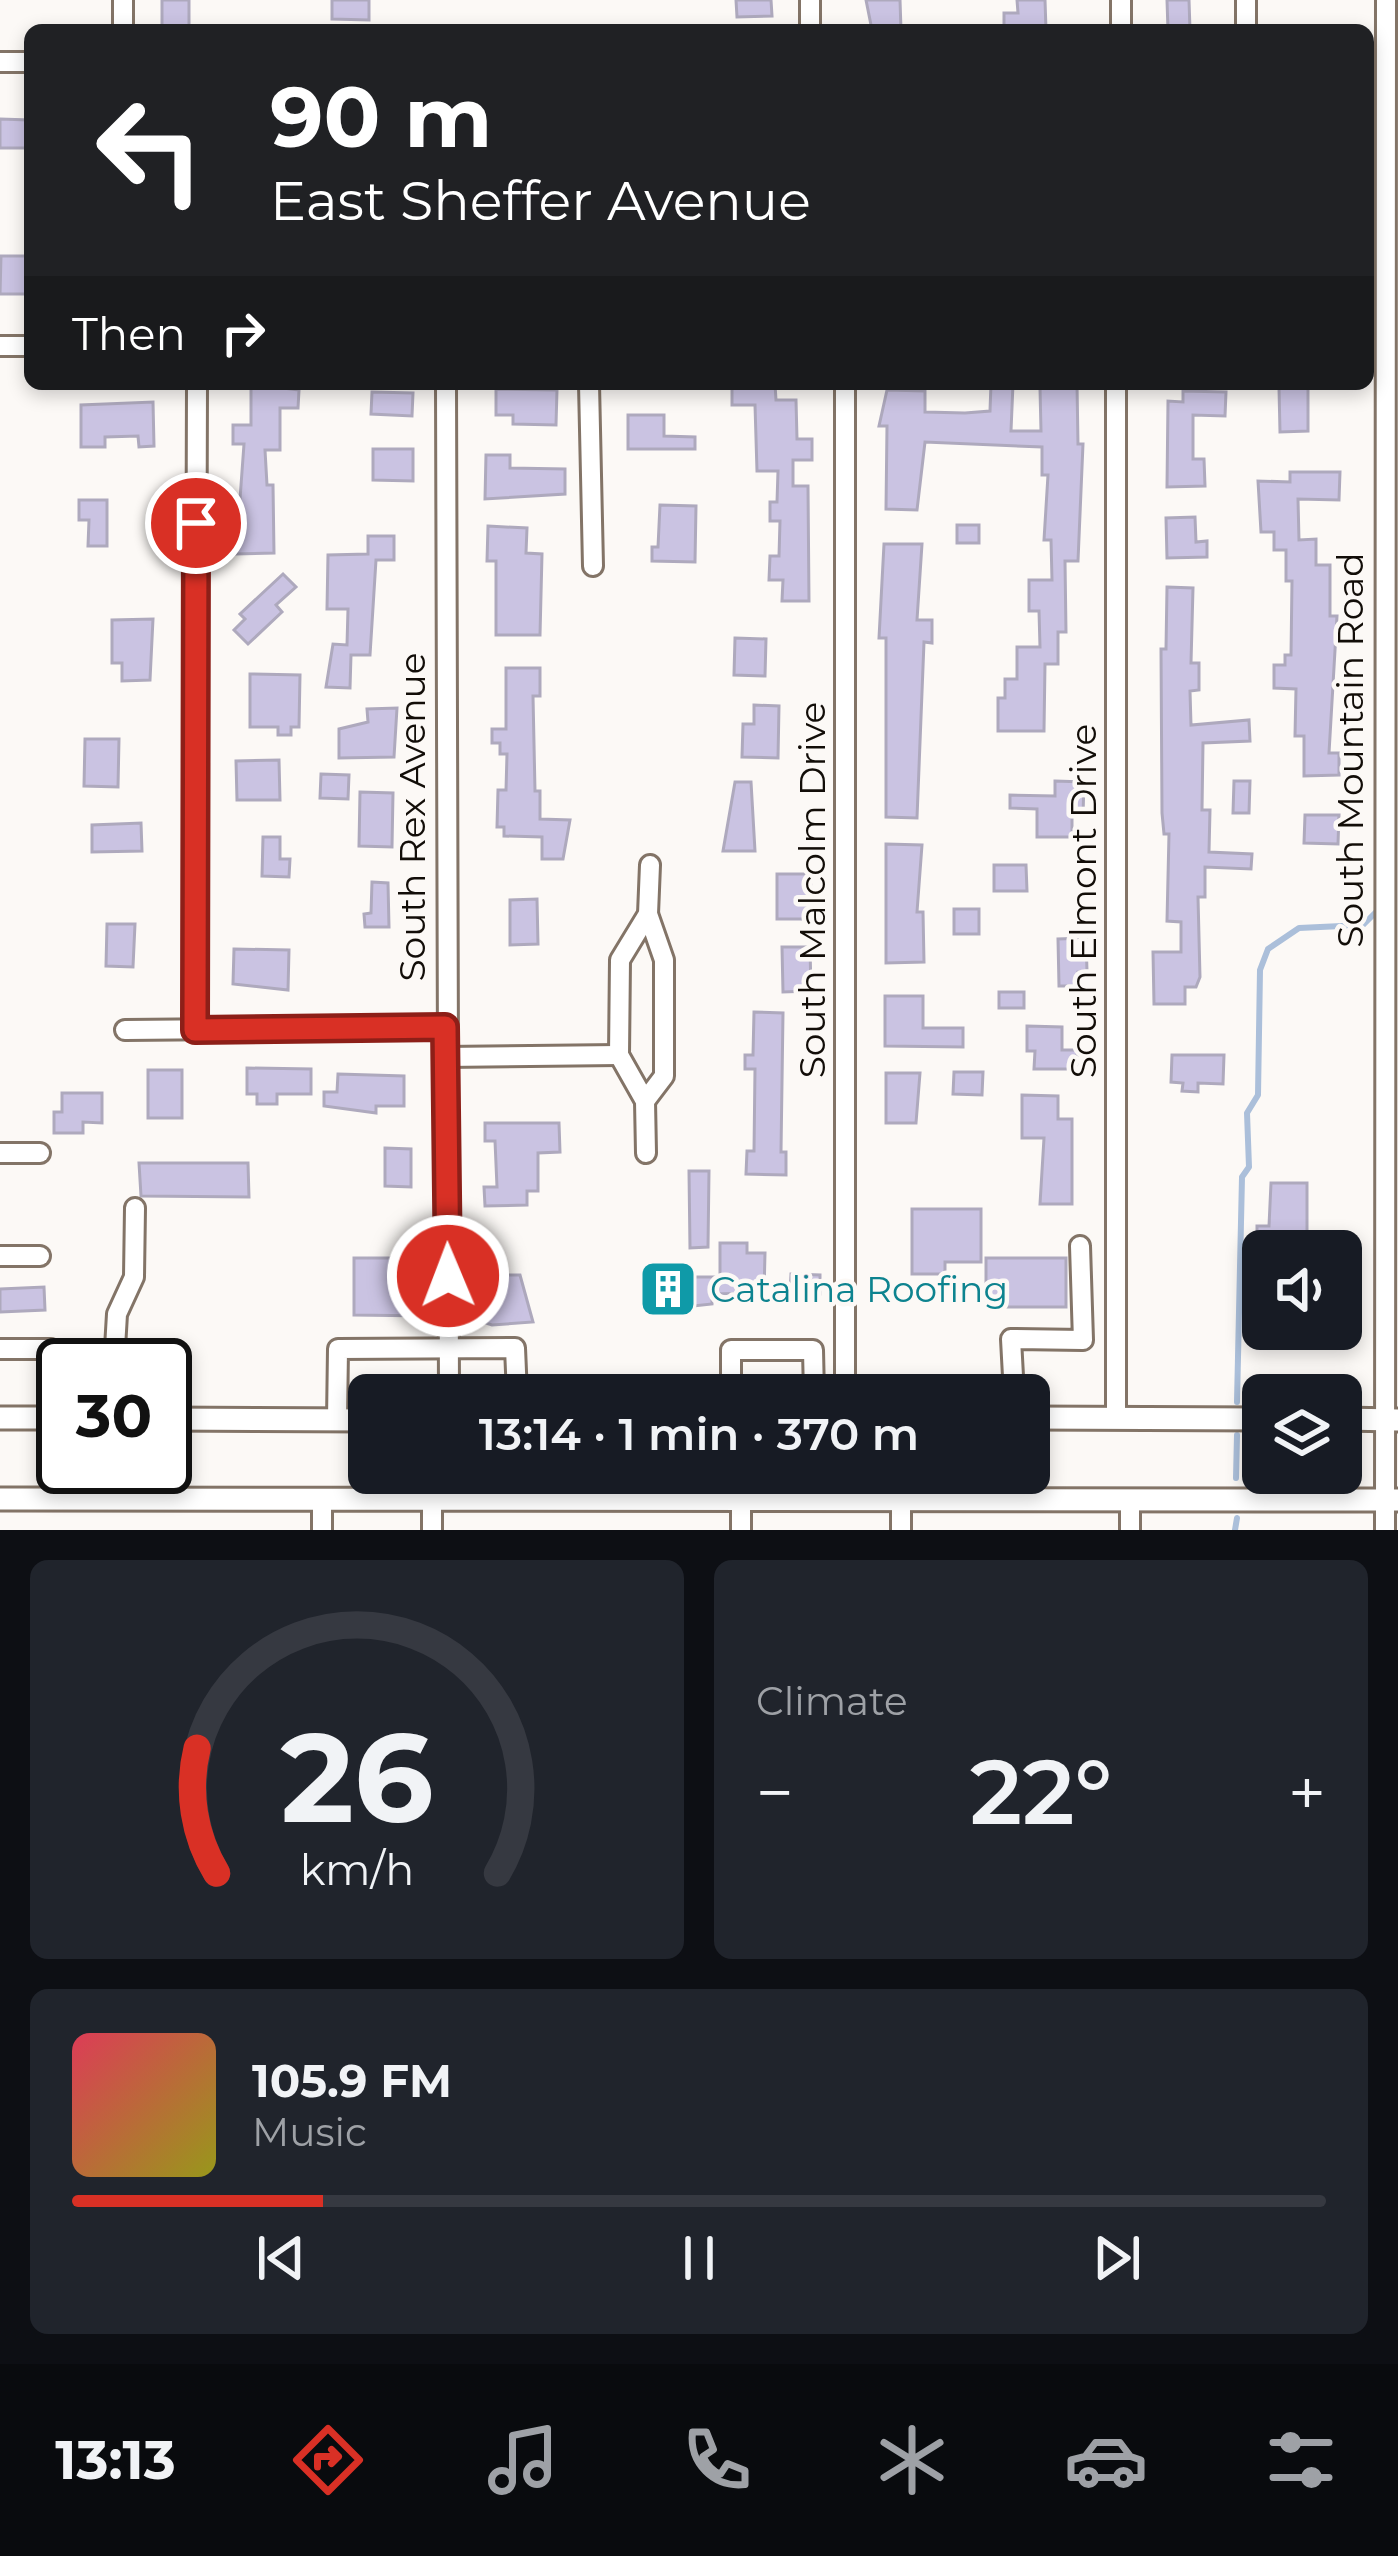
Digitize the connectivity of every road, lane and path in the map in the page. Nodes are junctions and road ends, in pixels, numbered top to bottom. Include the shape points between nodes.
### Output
1 (1386, 0) edge
2 (1383, 346) edge
3 (197, 390) edge
4 (446, 390) edge
5 (589, 390) edge
6 (845, 390) edge
7 (1116, 390) edge
8 (593, 566) dead end
9 (650, 865) dead end
10 (648, 914) junction
11 (445, 1027) junction
12 (125, 1030) dead end
13 (195, 1030) junction
14 (619, 1055) junction
15 (445, 1057) junction
16 (645, 1101) junction
17 (0, 1153) edge
18 (40, 1153) dead end
19 (646, 1154) dead end
20 (135, 1208) dead end
21 (1390, 1214) edge
22 (1080, 1246) dead end
23 (0, 1256) edge
24 (40, 1256) dead end
25 (1390, 1314) edge
26 (116, 1338) edge
27 (1083, 1340) junction
28 (1116, 1342) junction
29 (0, 1349) edge
30 (36, 1349) edge
31 (448, 1349) junction
32 (814, 1368) junction
33 (845, 1368) junction
34 (449, 1374) edge
35 (516, 1374) edge
36 (731, 1374) edge
37 (814, 1374) edge
38 (845, 1374) edge
39 (1012, 1374) edge
40 (0, 1418) edge
41 (36, 1418) edge
42 (1050, 1418) edge
43 (1116, 1418) junction
44 (192, 1419) edge
45 (1242, 1419) edge
46 (337, 1420) junction
47 (348, 1420) edge
48 (1390, 1420) edge
49 (0, 1499) edge
50 (322, 1499) junction
51 (432, 1499) junction
52 (741, 1499) junction
53 (901, 1499) junction
54 (1130, 1499) junction
55 (1391, 1500) edge
56 (322, 1530) edge
57 (432, 1530) edge
58 (741, 1530) edge
59 (901, 1530) edge
60 (1130, 1530) edge
61 (1385, 1530) edge

1 - 2 street, South Mountain Road
2 - 21 street, South Mountain Road
3 - 13 street
4 - 11 street, South Rex Avenue
5 - 8 street
6 - 33 street, South Malcolm Drive
7 - 28 street, South Elmont Drive
9 - 10 street
10 - 14 street via 620,960
10 - 16 street via 664,960 664,1076
11 - 13 street
11 - 15 street, South Rex Avenue
12 - 13 street
14 - 15 street
14 - 16 street
15 - 31 street, South Rex Avenue
16 - 19 street
17 - 18 street
20 - 26 street via 134,1276
21 - 25 street, South Mountain Road
22 - 27 street
23 - 24 street
25 - 48 street, South Mountain Road
27 - 28 street
27 - 39 street via 1011,1339
28 - 43 street, South Elmont Drive
29 - 30 street
31 - 34 street, South Rex Avenue
31 - 35 street via 515,1348
31 - 46 street via 338,1349
32 - 33 street
32 - 36 street via 813,1350 731,1350
32 - 37 street
33 - 38 street, South Malcolm Drive
40 - 41 main road
42 - 43 main road
43 - 45 main road
44 - 46 main road
46 - 47 main road
48 - 55 street, South Mountain Road
49 - 50 main road
50 - 51 main road
50 - 56 street
51 - 52 main road
51 - 57 street
52 - 53 main road
52 - 58 street
53 - 54 main road
53 - 59 street
54 - 55 main road
54 - 60 street
55 - 61 street, South Mountain Road

